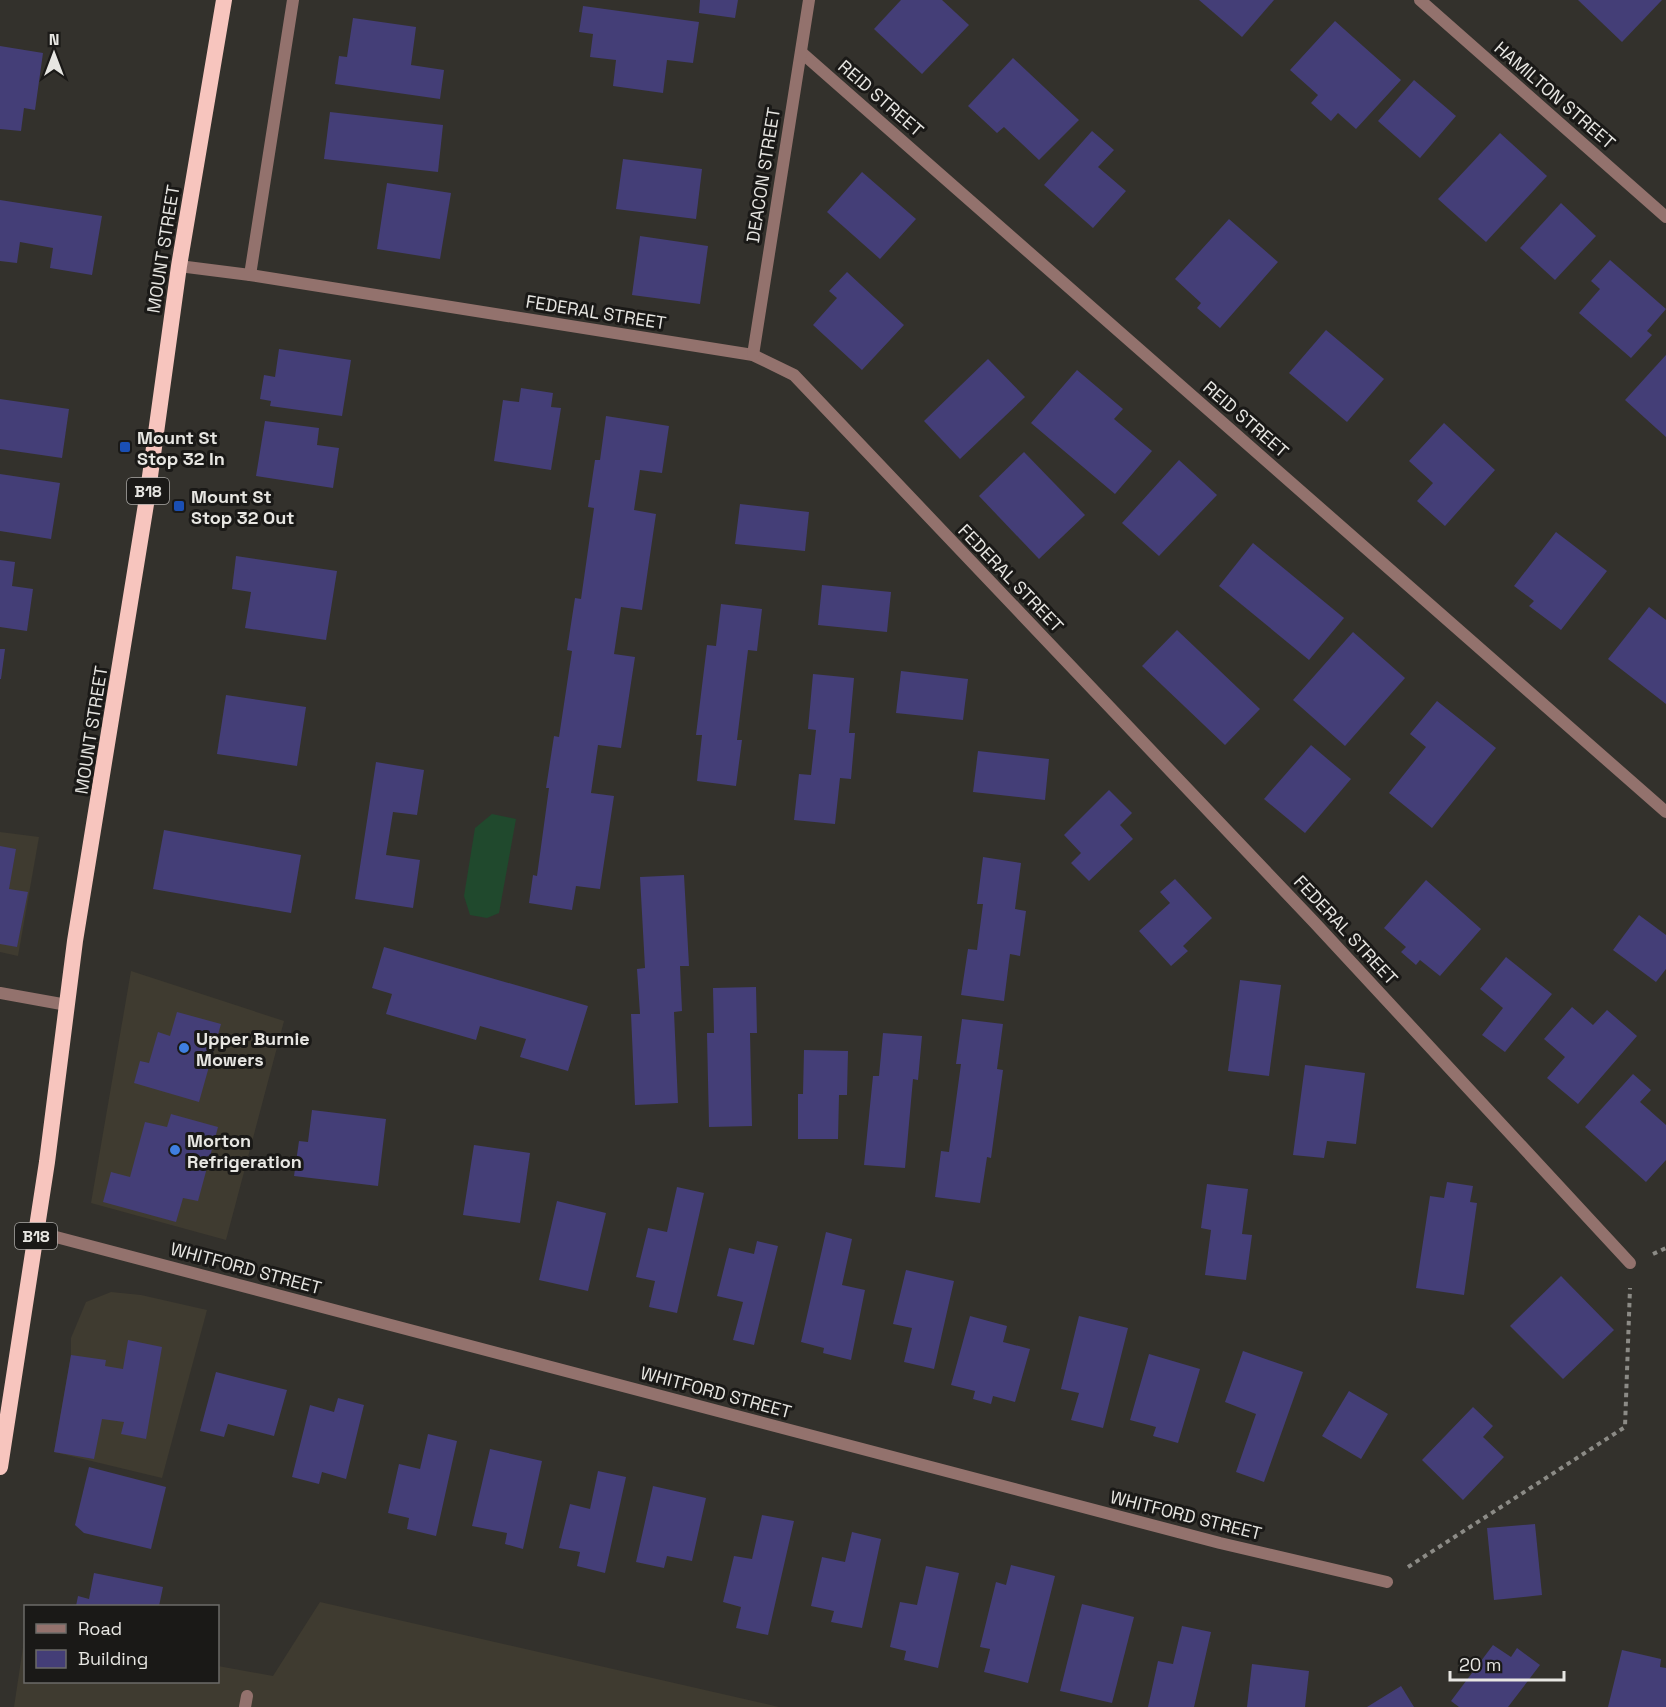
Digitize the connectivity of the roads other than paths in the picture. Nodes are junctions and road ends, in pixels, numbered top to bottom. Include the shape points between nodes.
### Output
1 (224, 0) edge
2 (293, 0) edge
3 (809, 0) edge
4 (1420, 0) edge
5 (802, 53) junction
6 (1666, 217) edge
7 (179, 266) junction
8 (250, 275) junction
9 (753, 355) junction
10 (1666, 812) edge
11 (0, 993) edge
12 (67, 1005) junction
13 (37, 1232) junction
14 (1630, 1263) road end
15 (0, 1461) edge
16 (1387, 1582) road end

1 - 7 highway, MOUNT STREET / B18
2 - 8 street
3 - 5 street, DEACON STREET
4 - 6 street, HAMILTON STREET
5 - 9 street, DEACON STREET
5 - 10 street, REID STREET
7 - 8 street, FEDERAL STREET
7 - 12 highway, MOUNT STREET / B18 via 147,498
8 - 9 street, FEDERAL STREET
9 - 14 street, FEDERAL STREET via 794,375 1314,921
11 - 12 street
12 - 13 highway, MOUNT STREET / B18
13 - 15 highway, MOUNT STREET / B18
13 - 16 street, WHITFORD STREET via 1220,1543

